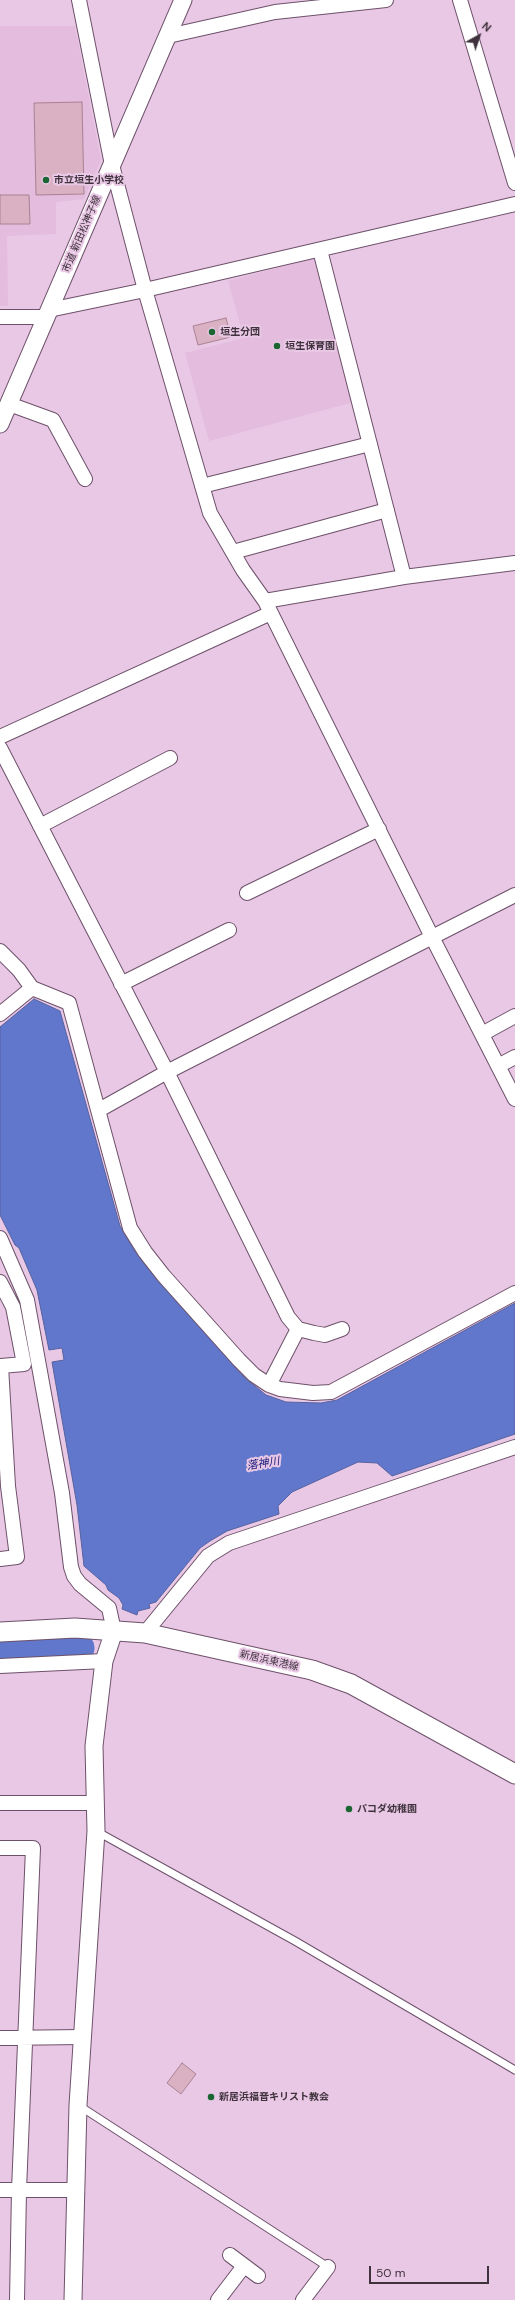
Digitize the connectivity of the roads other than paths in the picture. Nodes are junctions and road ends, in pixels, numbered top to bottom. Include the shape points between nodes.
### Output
1 (79, 0) edge
2 (183, 0) edge
3 (386, 0) edge
4 (460, 0) edge
5 (168, 36) junction
6 (112, 165) junction
7 (515, 183) edge
8 (515, 206) edge
9 (320, 250) junction
10 (145, 290) junction
11 (47, 314) junction
12 (0, 317) edge
13 (9, 404) junction
14 (0, 424) edge
15 (370, 444) junction
16 (85, 479) dead end
17 (202, 486) junction
18 (387, 510) junction
19 (233, 552) junction
20 (515, 563) edge
21 (404, 577) junction
22 (268, 607) junction
23 (0, 737) edge
24 (0, 748) edge
25 (170, 758) dead end
26 (40, 826) junction
27 (379, 829) junction
28 (247, 893) dead end
29 (515, 895) edge
30 (229, 930) dead end
31 (432, 937) junction
32 (0, 951) edge
33 (121, 984) junction
34 (32, 988) junction
35 (0, 1014) edge
36 (515, 1016) edge
37 (482, 1034) junction
38 (515, 1057) edge
39 (498, 1066) junction
40 (166, 1072) junction
41 (515, 1099) edge
42 (99, 1110) junction
43 (0, 1238) edge
44 (0, 1282) edge
45 (515, 1293) edge
46 (342, 1328) dead end
47 (298, 1329) junction
48 (269, 1385) junction
49 (515, 1447) edge
50 (4, 1487) edge
51 (0, 1559) edge
52 (114, 1631) junction
53 (0, 1632) edge
54 (145, 1633) junction
55 (104, 1661) junction
56 (0, 1666) edge
57 (515, 1774) edge
58 (0, 1803) edge
59 (96, 1804) junction
60 (96, 1831) junction
61 (0, 1848) edge
62 (82, 2037) junction
63 (0, 2038) edge
64 (25, 2038) junction
65 (515, 2070) edge
66 (78, 2105) junction
67 (0, 2190) edge
68 (19, 2190) junction
69 (75, 2190) junction
70 (230, 2255) dead end
71 (244, 2266) junction
72 (328, 2267) joint
73 (258, 2276) dead end
74 (17, 2300) edge
75 (73, 2300) edge
76 (218, 2300) edge
77 (303, 2300) edge

1 - 6 street
2 - 5 street, 市道 新田松神子線
3 - 5 street via 275,12
4 - 7 street
5 - 6 street, 市道 新田松神子線
6 - 10 street
6 - 11 street, 市道 新田松神子線
8 - 9 street
9 - 10 street
9 - 15 street
10 - 11 street
10 - 17 street
11 - 12 street
11 - 13 street, 市道 新田松神子線
13 - 14 street, 市道 新田松神子線
13 - 16 street via 53,420
15 - 17 street
15 - 18 street
17 - 19 street via 210,513
18 - 19 street
18 - 21 street
19 - 22 street
20 - 21 street
21 - 22 street
22 - 23 street
22 - 27 street
24 - 26 street
25 - 26 street
26 - 33 street
27 - 28 street
27 - 31 street
29 - 31 street
30 - 33 street
31 - 37 street
31 - 40 street
32 - 34 street
33 - 40 street
34 - 35 street
34 - 42 street via 69,1003
36 - 37 street
37 - 39 street
38 - 39 street
39 - 41 street
40 - 42 street
40 - 47 street via 288,1316
42 - 48 street via 115,1181 130,1228 163,1275 254,1375
43 - 52 street via 27,1300 62,1493 74,1576 110,1608
44 - 50 street via 13,1307 24,1364 1,1366
45 - 48 street via 331,1392 313,1393
46 - 47 street via 325,1335
47 - 48 street
49 - 54 street via 229,1543 208,1556
50 - 51 street via 18,1557
52 - 53 main road, 新居浜東港線 via 75,1628
52 - 54 main road, 新居浜東港線
52 - 55 street
54 - 57 main road, 新居浜東港線 via 312,1670 351,1684
55 - 56 street
55 - 59 street via 94,1746
58 - 59 street
59 - 60 street
60 - 62 street
60 - 65 lane via 295,1941
61 - 64 street via 33,1848
62 - 64 street
62 - 66 street
63 - 64 street
64 - 68 street
66 - 69 street
66 - 72 lane
67 - 68 street
68 - 69 street
68 - 74 street
69 - 75 street
70 - 71 street
71 - 73 street
71 - 76 street
72 - 77 street

